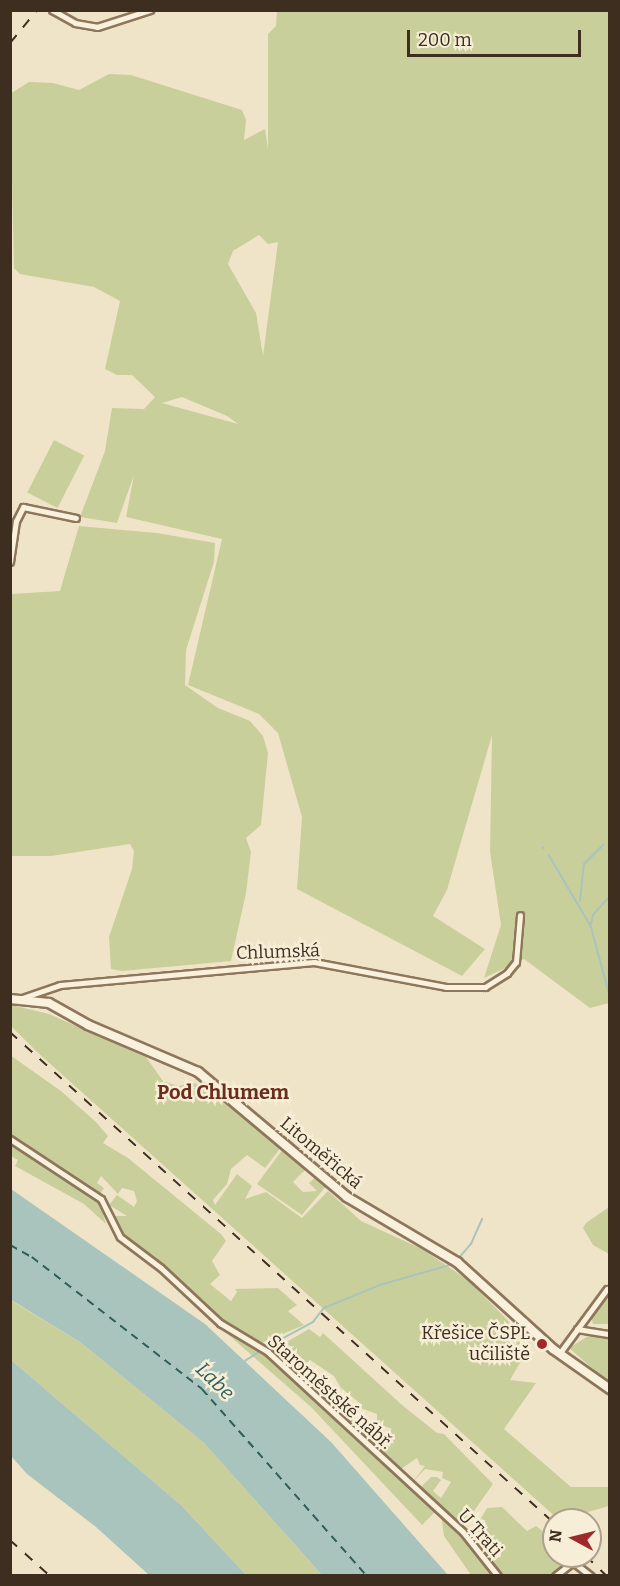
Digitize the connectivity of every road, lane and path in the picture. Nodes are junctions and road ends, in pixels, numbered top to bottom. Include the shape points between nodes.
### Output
1 (52, 10) edge
2 (150, 10) edge
3 (76, 518) dead end
4 (10, 562) edge
5 (520, 915) dead end
6 (22, 998) junction
7 (10, 999) edge
8 (10, 1139) edge
9 (607, 1288) dead end
10 (578, 1329) junction
11 (609, 1334) edge
12 (559, 1354) junction
13 (609, 1389) edge
14 (439, 1510) joint
15 (498, 1575) edge
16 (555, 1575) edge
17 (591, 1575) edge

1 - 2 street via 75,23 97,27
3 - 4 street via 23,507 16,522
5 - 6 street, Chlumská via 516,962 485,987 446,987 314,962 60,985
6 - 7 main road, Litoměřická
6 - 12 main road, Litoměřická via 49,1003 96,1029 198,1072 346,1197 455,1260
8 - 14 street, Staroměstské nábř. via 101,1199 120,1237 161,1268 220,1323 268,1352
9 - 10 street
10 - 11 street
10 - 12 street
12 - 13 main road, Litoměřická
14 - 15 street, U Trati
16 - 17 street via 573,1562

